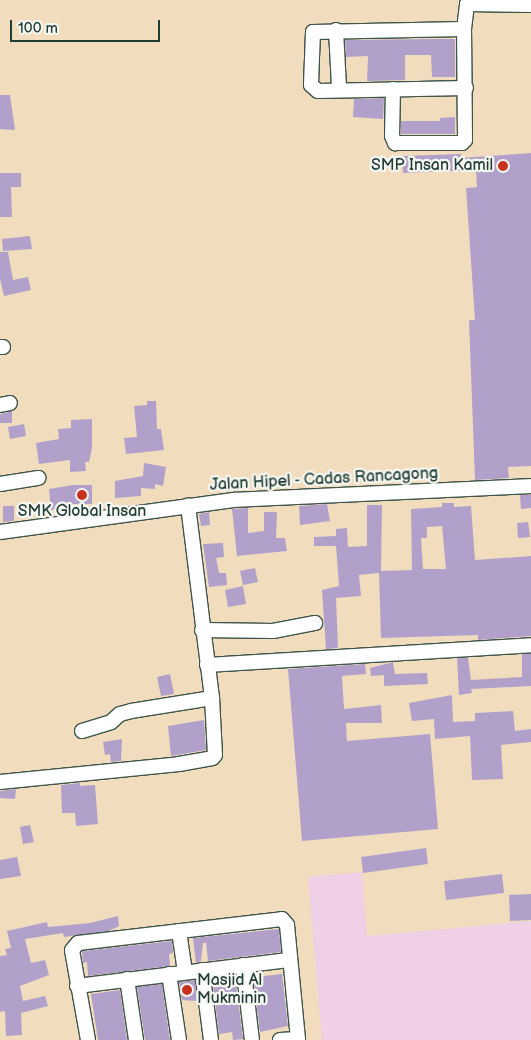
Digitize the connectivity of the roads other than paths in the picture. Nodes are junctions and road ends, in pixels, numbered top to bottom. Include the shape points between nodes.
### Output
1 (531, 5) edge
2 (464, 29) junction
3 (336, 30) junction
4 (339, 88) junction
5 (466, 88) junction
6 (393, 89) junction
7 (39, 478) dead end
8 (0, 484) edge
9 (531, 486) edge
10 (188, 505) junction
11 (0, 532) edge
12 (316, 623) dead end
13 (202, 630) junction
14 (531, 645) edge
15 (207, 665) junction
16 (212, 698) junction
17 (82, 731) dead end
18 (0, 782) edge
19 (179, 931) junction
20 (288, 960) junction
21 (243, 965) junction
22 (202, 970) junction
23 (185, 972) junction
24 (169, 974) junction
25 (127, 979) junction
26 (77, 986) junction
27 (298, 1039) edge
28 (88, 1040) edge
29 (136, 1040) edge
30 (179, 1040) edge
31 (211, 1040) edge
32 (252, 1040) edge
33 (280, 1040) edge

1 - 2 street via 467,4
2 - 3 street
2 - 5 street
3 - 4 street
3 - 4 street via 311,33 311,85 318,91
4 - 6 street
5 - 6 street
5 - 6 street via 465,140 458,145 396,143 392,136
7 - 8 street
9 - 10 street, Jalan Hipel - Cadas Rancagong via 401,494 322,494
10 - 11 street, Jalan Hipel - Cadas Rancagong
10 - 13 street
12 - 13 street via 273,631
13 - 15 street
14 - 15 street
15 - 16 street
16 - 17 street via 131,711 120,714 111,722
16 - 18 street via 215,750 212,758
19 - 20 street via 282,919 287,925
19 - 23 street
19 - 26 street via 78,943 72,950
20 - 21 street
20 - 27 street
21 - 22 street
21 - 32 street
22 - 23 street
22 - 31 street
23 - 24 street
24 - 25 street
24 - 30 street
25 - 26 street
25 - 29 street
26 - 28 street
27 - 33 street

